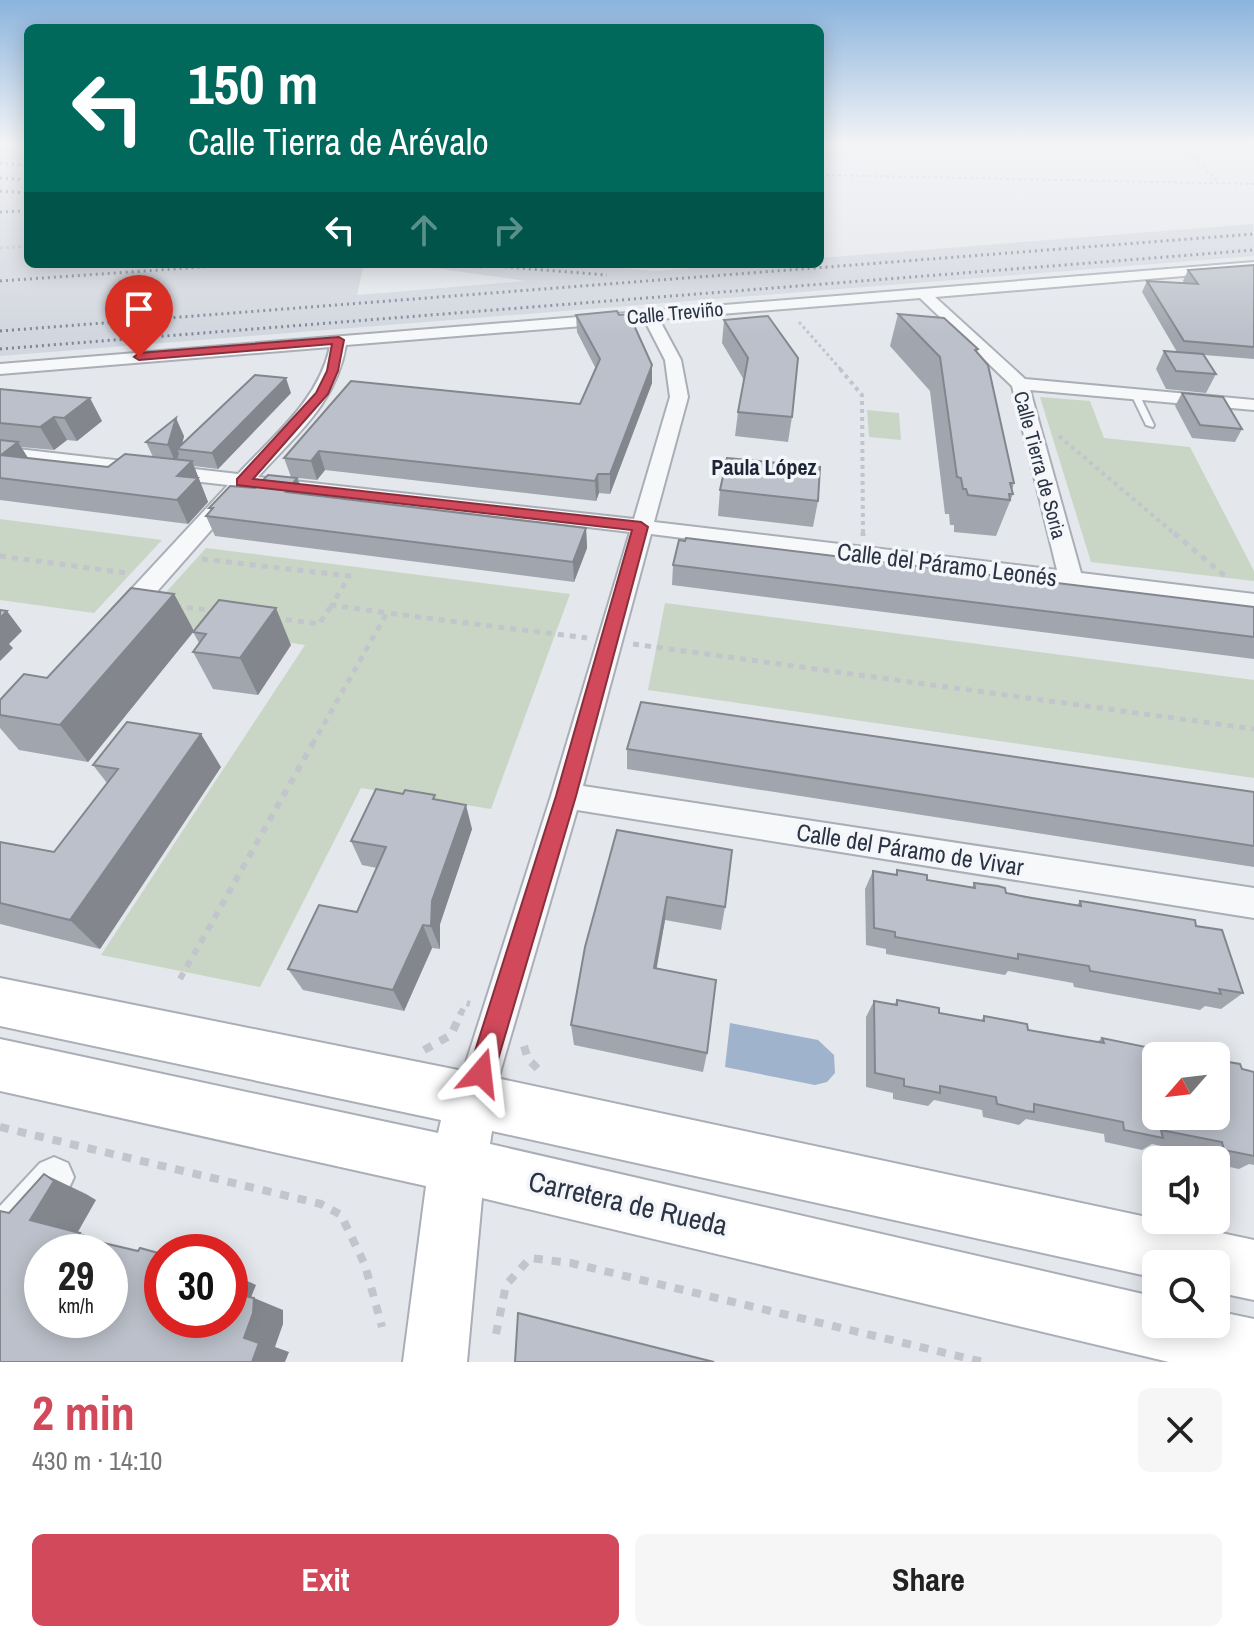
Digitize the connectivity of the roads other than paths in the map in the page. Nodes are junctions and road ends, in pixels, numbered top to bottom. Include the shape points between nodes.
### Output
1 (1254, 266) edge
2 (923, 293) junction
3 (650, 316) junction
4 (339, 340) junction
5 (0, 369) edge
6 (1020, 384) junction
7 (1135, 394) junction
8 (1254, 405) edge
9 (1150, 425) dead end
10 (0, 453) edge
11 (242, 482) junction
12 (641, 527) junction
13 (1071, 580) junction
14 (1254, 602) edge
15 (103, 636) edge
16 (566, 796) junction
17 (1254, 903) edge
18 (0, 1002) edge
19 (0, 1065) edge
20 (473, 1100) junction
21 (457, 1164) junction
22 (54, 1177) edge
23 (0, 1238) edge
24 (1254, 1270) edge
25 (1254, 1351) edge
26 (435, 1362) edge

1 - 2 street, Calle Treviño
2 - 3 street, Calle Treviño
2 - 6 street, Calle Tierra de Soria
3 - 4 street, Calle Treviño
3 - 12 street via 673,360 679,397
4 - 5 street, Calle Treviño
4 - 11 street via 322,394
6 - 7 street
6 - 13 street, Calle Tierra de Soria
7 - 8 street
7 - 9 lane
10 - 11 street, Calle del Páramo Leonés
11 - 12 street, Calle del Páramo Leonés
11 - 15 street
12 - 13 street, Calle del Páramo Leonés
12 - 16 street
13 - 14 street, Calle del Páramo Leonés
16 - 17 street, Calle del Páramo de Vivar
16 - 20 street
18 - 20 street
19 - 21 street, Carretera de Rueda
20 - 21 street
20 - 24 street
21 - 25 street, Carretera de Rueda
21 - 26 street
22 - 23 street

